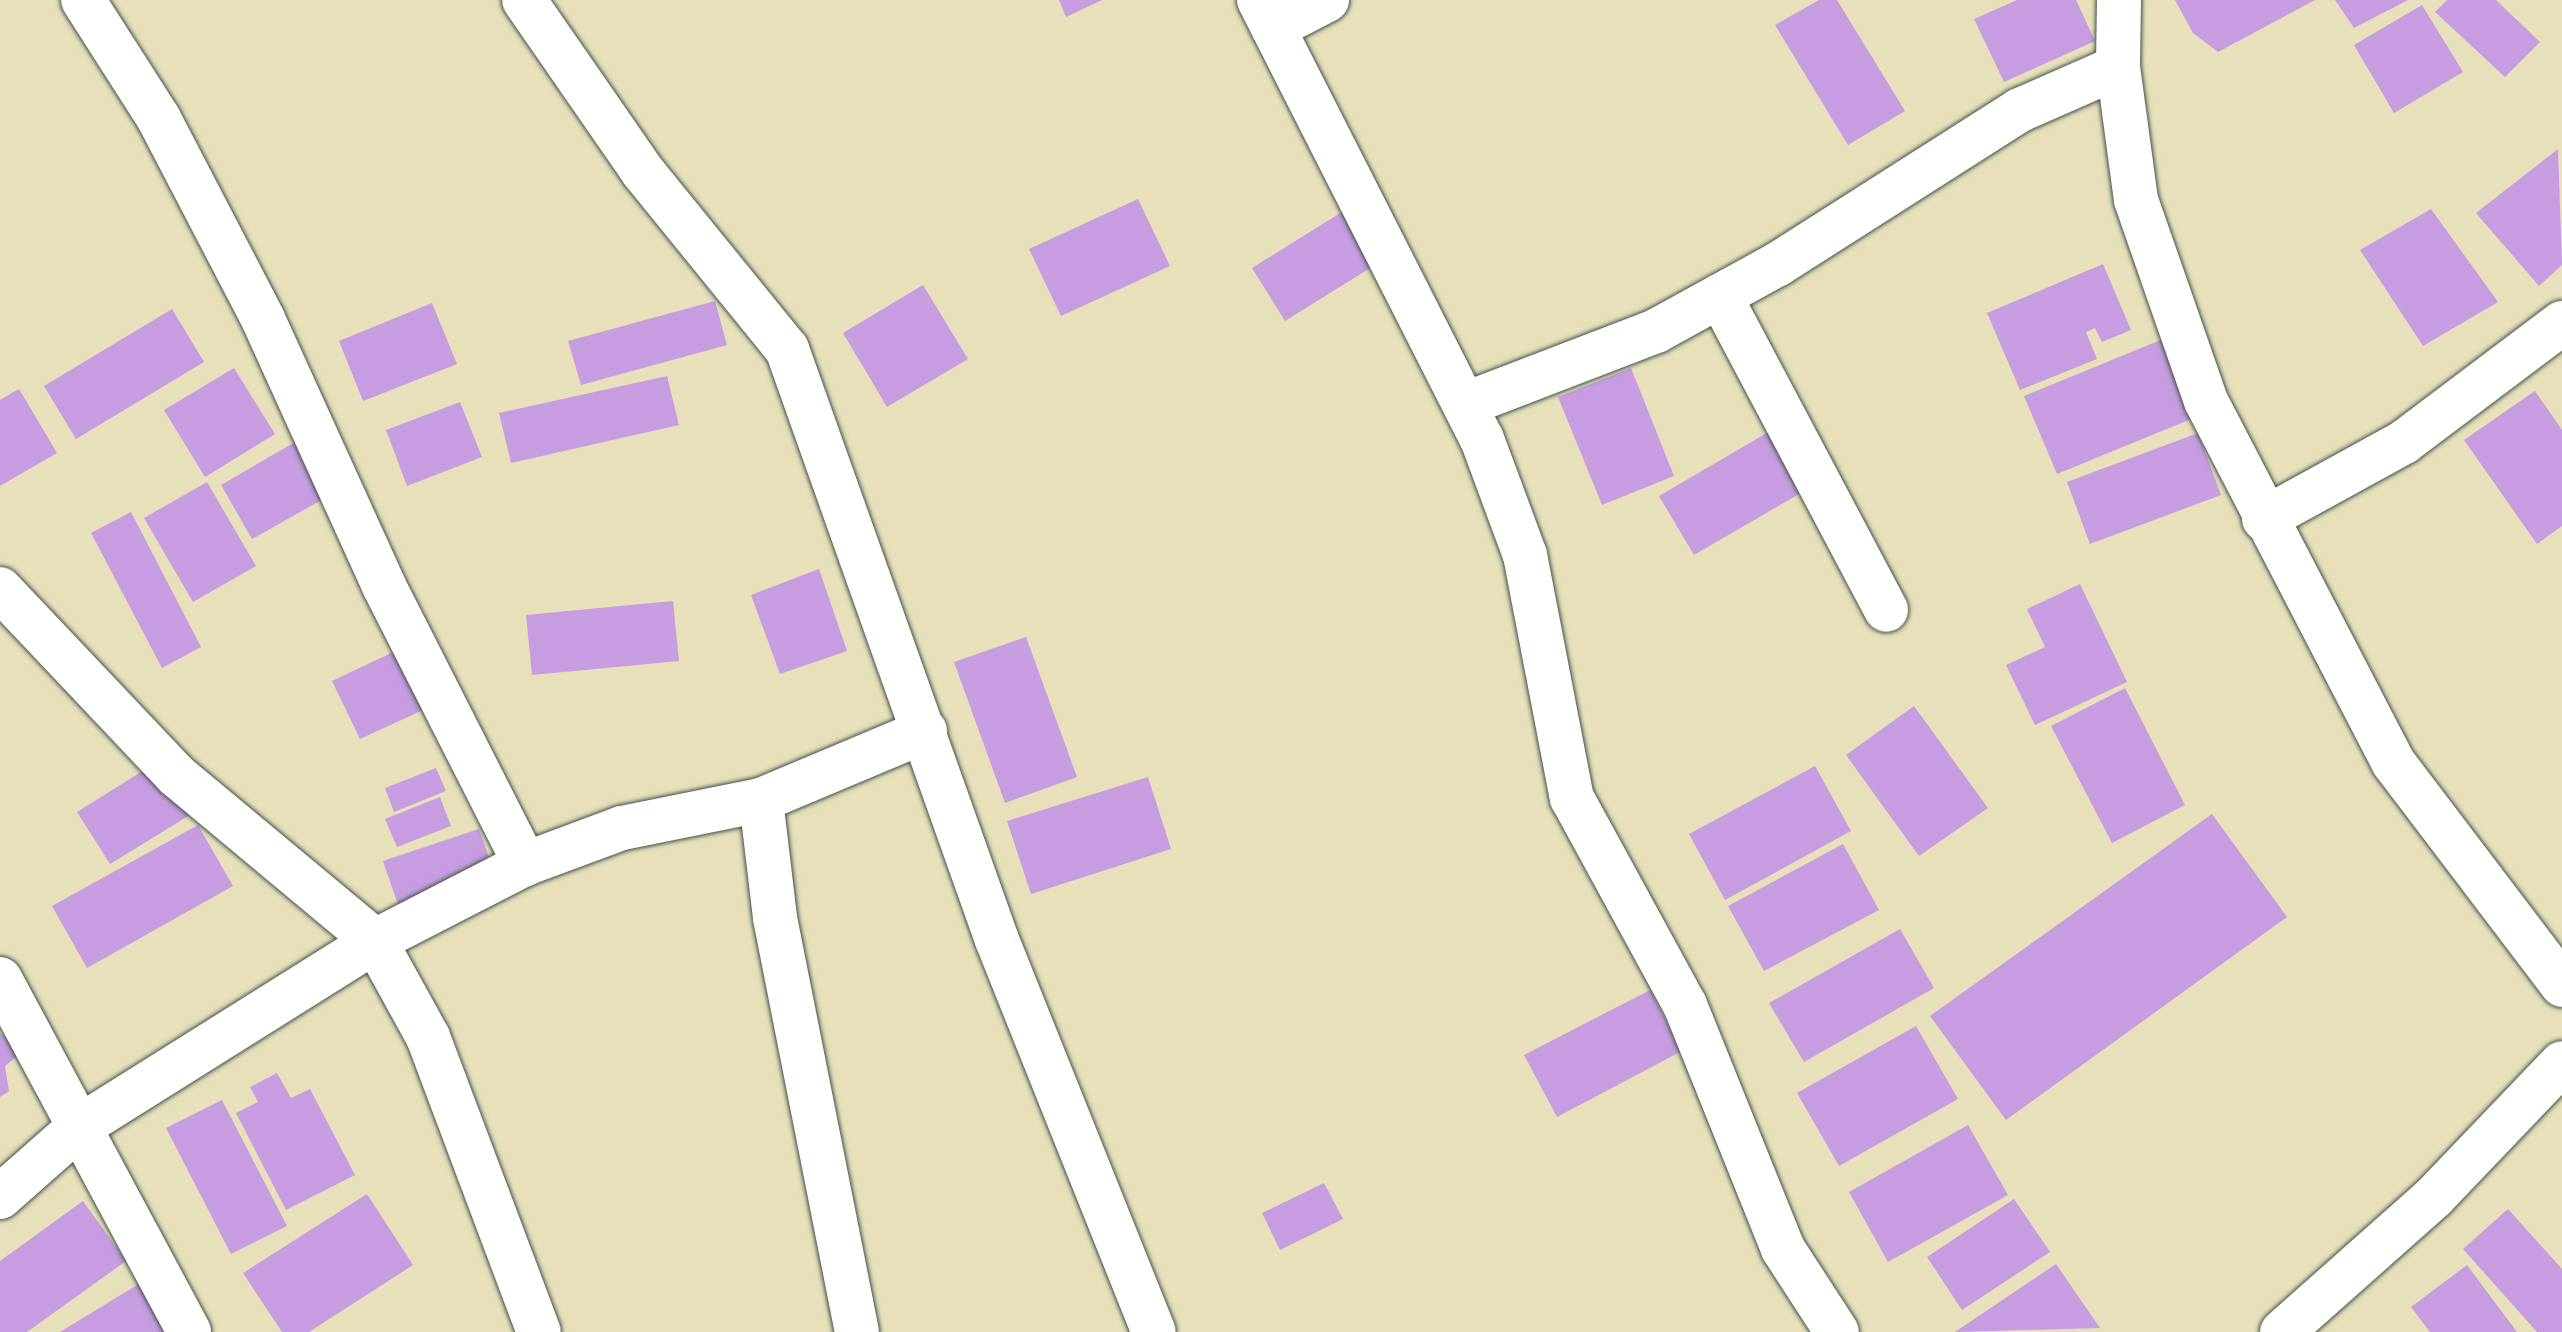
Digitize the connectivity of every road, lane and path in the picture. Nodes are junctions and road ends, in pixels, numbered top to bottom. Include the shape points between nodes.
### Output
1 (83, 0) edge
2 (524, 0) edge
3 (1327, 0) edge
4 (2119, 0) edge
5 (1266, 14) edge
6 (2118, 67) junction
7 (1720, 296) junction
8 (2562, 323) edge
9 (1466, 404) junction
10 (2264, 519) junction
11 (0, 589) edge
12 (1886, 610) dead end
13 (925, 731) junction
14 (761, 800) junction
15 (525, 864) junction
16 (375, 941) junction
17 (0, 979) edge
18 (2562, 985) edge
19 (2562, 1063) edge
20 (79, 1127) junction
21 (0, 1197) edge
22 (189, 1332) edge
23 (539, 1332) edge
24 (857, 1332) edge
25 (1154, 1332) edge
26 (1837, 1332) edge
27 (2282, 1332) edge

1 - 15 street via 159,119 263,319 384,586
2 - 13 street via 643,172 787,349
3 - 5 street
4 - 6 street
5 - 9 street
6 - 7 street via 2020,110
6 - 10 street via 2136,200 2206,401
7 - 9 street via 1656,331
7 - 12 street
8 - 10 street via 2404,442
9 - 26 street via 1525,555 1572,798 1685,1005 1751,1158 1783,1249
10 - 18 street via 2393,762
11 - 16 street via 177,776
13 - 14 street
13 - 25 street via 997,940
14 - 15 street via 622,828
14 - 24 street via 775,918
15 - 16 street
16 - 20 street
16 - 23 street via 428,1037
17 - 20 street
19 - 27 street via 2434,1197
20 - 21 street
20 - 22 street

